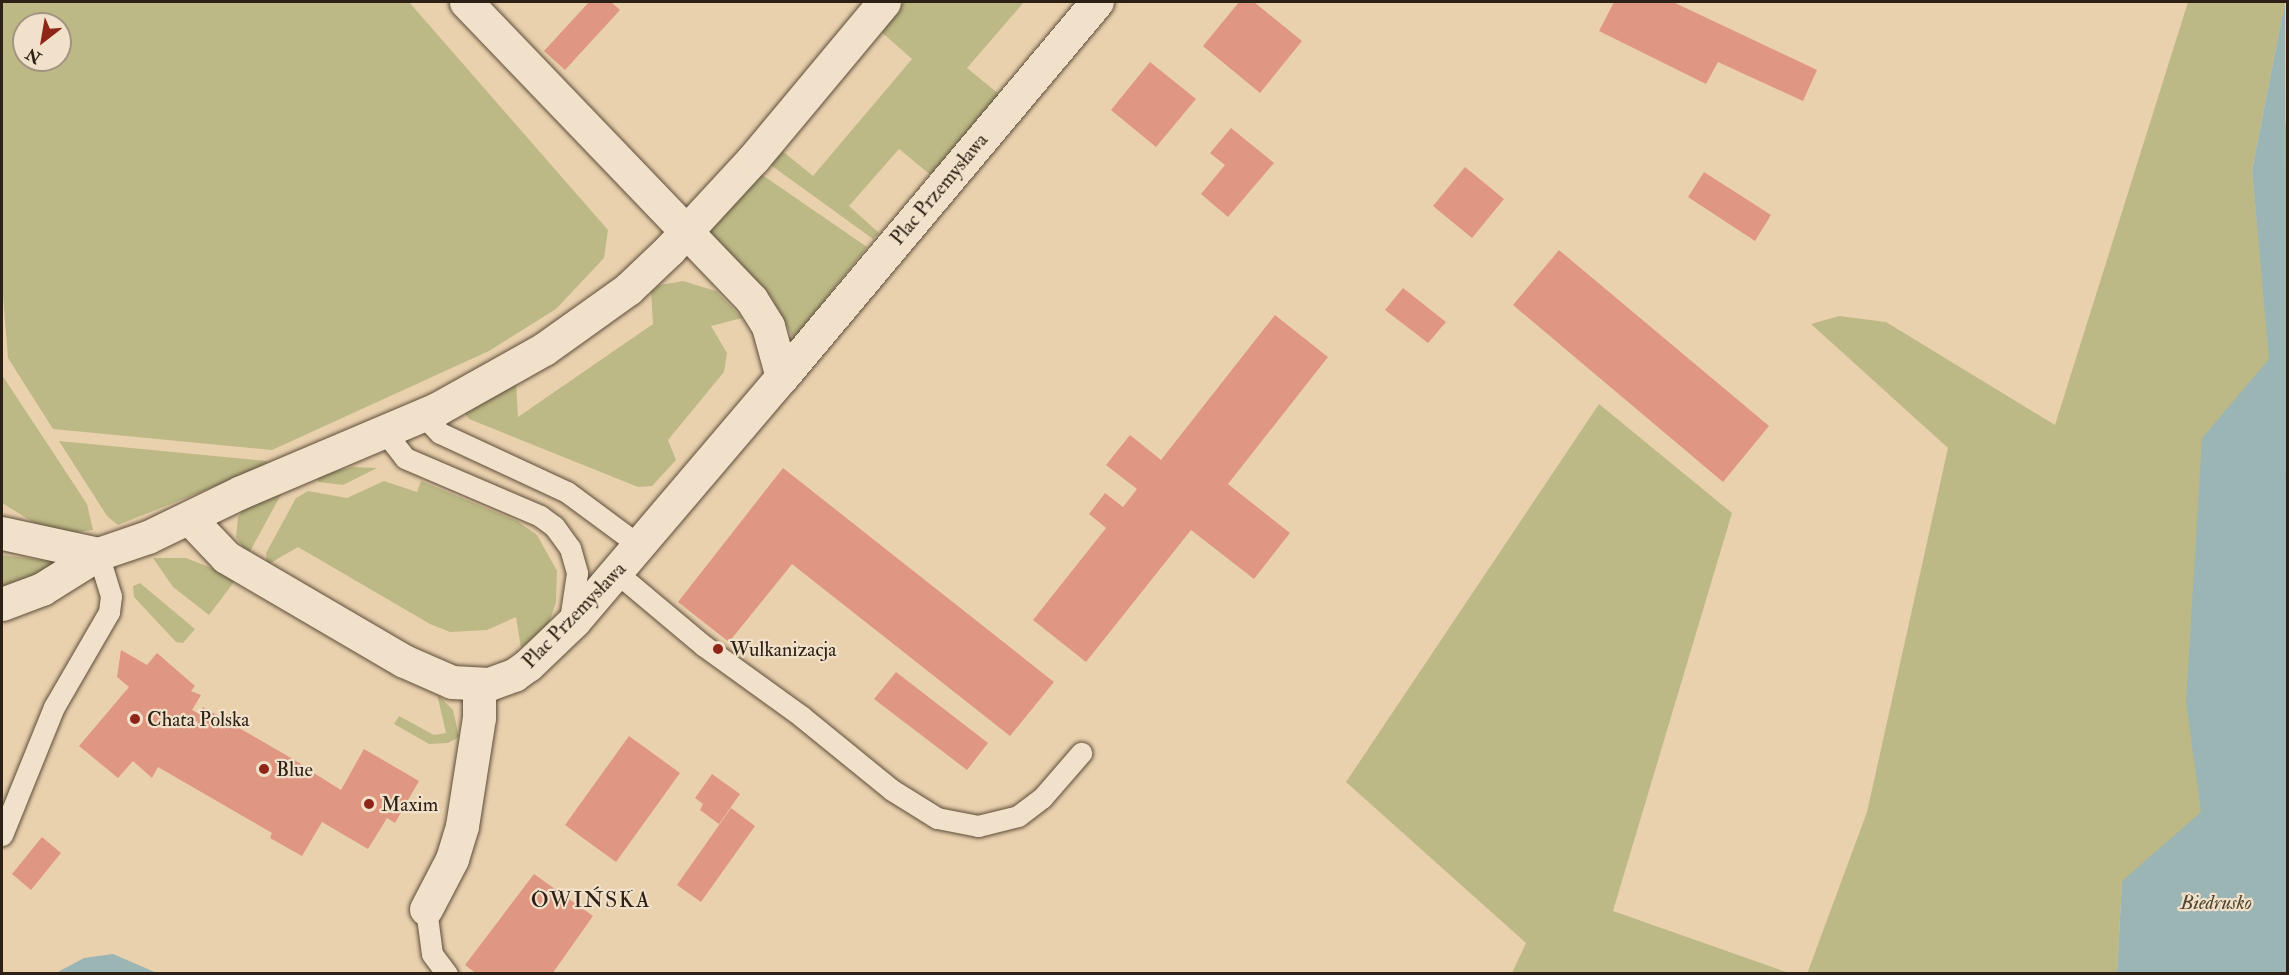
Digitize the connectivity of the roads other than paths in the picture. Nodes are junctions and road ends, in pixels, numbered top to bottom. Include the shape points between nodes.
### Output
1 (466, 2) edge
2 (884, 2) edge
3 (1097, 2) edge
4 (685, 234) junction
5 (782, 377) junction
6 (423, 415) junction
7 (384, 431) junction
8 (190, 519) junction
9 (2, 533) edge
10 (640, 546) junction
11 (98, 554) junction
12 (617, 573) junction
13 (2, 604) edge
14 (566, 628) junction
15 (479, 686) junction
16 (1081, 753) dead end
17 (2, 835) edge
18 (426, 909) joint
19 (447, 974) edge

1 - 4 street via 661,201
2 - 4 street
3 - 5 street, Plac Przemysława
4 - 5 street via 760,313 774,343
4 - 6 street via 642,277 576,327 493,381
5 - 10 street, Plac Przemysława
6 - 7 street
6 - 10 lane via 440,433 567,492
7 - 8 street via 241,492
7 - 14 lane via 405,459 540,516 554,526 570,548 577,573 576,598
8 - 11 street
8 - 15 street, Plac Przemysława via 226,557 404,661 452,682
9 - 11 street
10 - 12 street, Plac Przemysława
11 - 13 street via 42,589
11 - 17 lane via 111,596 110,612 54,707
12 - 14 street, Plac Przemysława
12 - 16 lane via 704,646 810,723 892,790 937,818 978,826 1018,816 1042,798
14 - 15 street, Plac Przemysława via 514,675
15 - 18 street via 462,826 452,859
18 - 19 lane via 432,954

